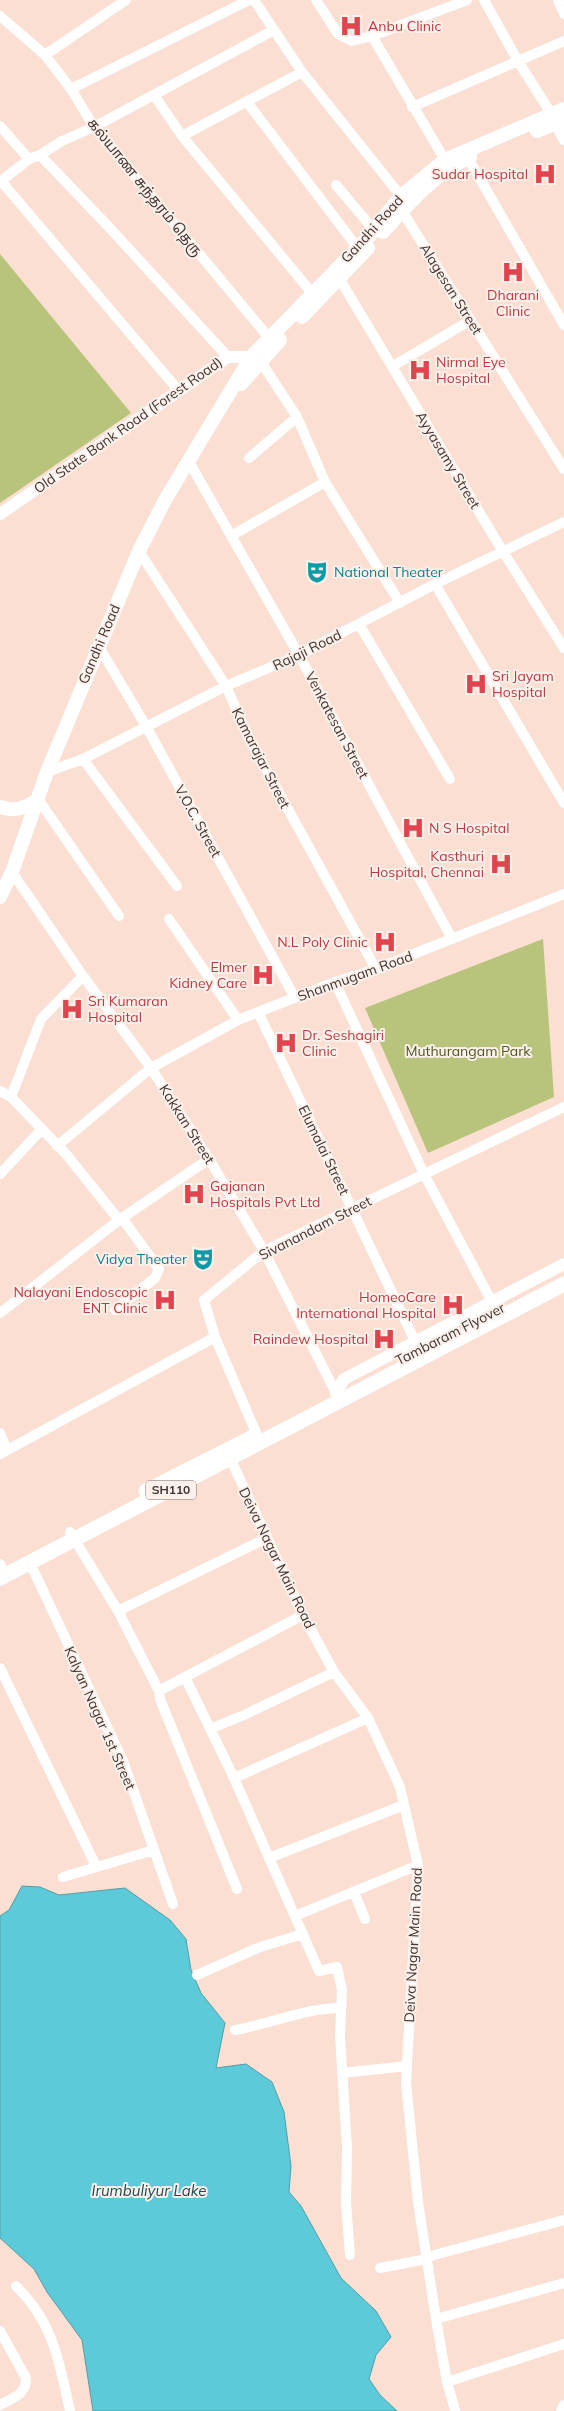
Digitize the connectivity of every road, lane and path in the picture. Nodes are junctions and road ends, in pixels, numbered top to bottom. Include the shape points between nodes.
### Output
1 (126, 0) edge
2 (254, 0) edge
3 (318, 0) edge
4 (467, 0) edge
5 (484, 0) edge
6 (558, 0) edge
7 (243, 1) edge
8 (564, 14) edge
9 (0, 16) edge
10 (274, 30) junction
11 (372, 36) junction
12 (564, 41) edge
13 (46, 55) junction
14 (518, 61) junction
15 (302, 72) junction
16 (71, 89) junction
17 (154, 95) junction
18 (247, 102) junction
19 (412, 107) junction
20 (559, 117) edge
21 (0, 126) edge
22 (94, 127) junction
23 (182, 136) junction
24 (564, 139) edge
25 (40, 156) junction
26 (468, 158) junction
27 (29, 159) junction
28 (445, 160) junction
29 (1, 181) edge
30 (336, 185) dead end
31 (403, 204) junction
32 (374, 230) junction
33 (357, 247) junction
34 (337, 274) junction
35 (312, 293) junction
36 (470, 320) junction
37 (564, 325) edge
38 (270, 339) junction
39 (228, 356) junction
40 (256, 360) junction
41 (393, 366) junction
42 (179, 391) junction
43 (296, 417) junction
44 (249, 458) dead end
45 (188, 460) junction
46 (564, 469) edge
47 (326, 482) junction
48 (0, 514) edge
49 (564, 522) edge
50 (231, 536) junction
51 (502, 550) junction
52 (139, 551) junction
53 (435, 584) junction
54 (400, 603) junction
55 (359, 624) junction
56 (98, 645) junction
57 (564, 648) edge
58 (299, 655) junction
59 (226, 686) junction
60 (146, 726) junction
61 (83, 759) junction
62 (47, 772) junction
63 (450, 779) dead end
64 (38, 799) junction
65 (564, 803) edge
66 (0, 807) edge
67 (12, 872) junction
68 (177, 886) dead end
69 (564, 894) edge
70 (0, 897) edge
71 (119, 916) dead end
72 (169, 919) dead end
73 (452, 939) junction
74 (376, 969) junction
75 (83, 976) junction
76 (334, 982) junction
77 (295, 998) junction
78 (258, 1012) junction
79 (238, 1020) junction
80 (151, 1068) junction
81 (0, 1092) edge
82 (11, 1097) junction
83 (564, 1107) edge
84 (41, 1130) junction
85 (58, 1146) junction
86 (209, 1159) junction
87 (1, 1173) edge
88 (424, 1174) junction
89 (352, 1209) junction
90 (121, 1219) junction
91 (264, 1252) junction
92 (564, 1264) edge
93 (564, 1274) edge
94 (564, 1284) edge
95 (492, 1302) junction
96 (115, 1310) dead end
97 (0, 1313) edge
98 (215, 1338) junction
99 (416, 1343) junction
100 (344, 1394) junction
101 (0, 1433) edge
102 (257, 1435) junction
103 (4, 1452) edge
104 (231, 1460) junction
105 (73, 1535) junction
106 (267, 1538) junction
107 (30, 1563) junction
108 (0, 1566) edge
109 (0, 1578) edge
110 (118, 1611) junction
111 (303, 1615) junction
112 (0, 1668) edge
113 (334, 1672) junction
114 (185, 1677) junction
115 (159, 1691) junction
116 (368, 1718) junction
117 (210, 1729) junction
118 (234, 1778) junction
119 (404, 1804) junction
120 (154, 1850) junction
121 (270, 1858) junction
122 (418, 1865) junction
123 (96, 1866) junction
124 (63, 1877) dead end
125 (237, 1889) dead end
126 (354, 1892) junction
127 (173, 1904) dead end
128 (295, 1916) junction
129 (365, 1919) dead end
130 (303, 1934) junction
131 (197, 1975) dead end
132 (341, 2008) junction
133 (235, 2030) dead end
134 (407, 2066) junction
135 (342, 2073) junction
136 (564, 2220) edge
137 (350, 2255) dead end
138 (427, 2258) junction
139 (380, 2268) dead end
140 (564, 2283) edge
141 (16, 2286) dead end
142 (436, 2318) junction
143 (2, 2338) edge
144 (564, 2348) edge
145 (447, 2382) junction
146 (0, 2405) edge
147 (564, 2405) edge
148 (455, 2410) dead end
149 (70, 2411) edge
150 (562, 2411) edge

1 - 13 street
2 - 10 street, Alagesan Street
3 - 11 street via 338,34 352,40
4 - 11 street
5 - 14 street
6 - 8 street
7 - 16 street
9 - 13 street, கல்யாண சுந்தரம் தெரு
10 - 15 street, Alagesan Street
10 - 17 street
11 - 19 street
12 - 14 street
13 - 16 street, கல்யாண சுந்தரம் தெரு
14 - 19 street
14 - 20 street
15 - 18 street
15 - 31 street, Alagesan Street
16 - 22 street, கல்யாண சுந்தரம் தெரு
17 - 22 street
17 - 23 street
18 - 23 street
18 - 33 street
19 - 28 street
20 - 24 street
20 - 26 main road, Gandhi Road
20 - 28 main road, Gandhi Road via 482,142
21 - 27 street
22 - 25 street
22 - 38 street, கல்யாண சுந்தரம் தெரு
23 - 35 street
25 - 27 street
25 - 39 street
26 - 31 main road, Gandhi Road
26 - 37 street
27 - 29 street
28 - 31 main road, Gandhi Road
29 - 42 street
30 - 32 street
31 - 32 main road, Gandhi Road
31 - 34 main road, Gandhi Road
31 - 36 street, Alagesan Street
32 - 33 main road, Gandhi Road
33 - 34 main road, Gandhi Road
34 - 35 main road, Gandhi Road
34 - 40 main road, Gandhi Road via 279,341
34 - 41 street, Ayyasamy Street
35 - 38 main road, Gandhi Road
36 - 41 street
36 - 46 street, Alagesan Street
38 - 40 main road, Gandhi Road
39 - 40 street, Old State Bank Road (Forest Road)
39 - 42 street, Old State Bank Road (Forest Road)
40 - 43 street
40 - 45 main road, Gandhi Road via 223,404
41 - 51 street, Ayyasamy Street
42 - 48 street, Old State Bank Road (Forest Road)
43 - 44 street
43 - 47 street
45 - 50 street, Venkatesan Street
45 - 52 main road, Gandhi Road
47 - 50 street
47 - 54 street
49 - 51 street, Rajaji Road
50 - 58 street, Venkatesan Street
51 - 53 street, Rajaji Road
51 - 57 street, Ayyasamy Street
52 - 56 main road, Gandhi Road
52 - 59 street, Kamarajar Street
53 - 54 street, Rajaji Road
53 - 65 street
54 - 55 street, Rajaji Road
55 - 58 street, Rajaji Road
55 - 63 street
56 - 60 street, V.O.C. Street
56 - 62 main road, Gandhi Road
58 - 59 street, Rajaji Road
58 - 73 street, Venkatesan Street
59 - 60 street, Rajaji Road
59 - 74 street, Kamarajar Street via 250,742
60 - 61 street, Rajaji Road
60 - 77 street, V.O.C. Street
61 - 62 street, Rajaji Road
61 - 68 street
62 - 64 main road, Gandhi Road
64 - 66 main road via 21,808
64 - 67 main road, Gandhi Road
64 - 71 street
67 - 70 main road, Gandhi Road
67 - 75 street, Kakkan Street
69 - 73 street, Shanmugam Road
72 - 79 street
73 - 74 street, Shanmugam Road
74 - 76 street, Shanmugam Road
75 - 80 street, Kakkan Street
75 - 82 street via 42,1019
76 - 77 street, Shanmugam Road
76 - 88 street
77 - 78 street, Shanmugam Road
78 - 79 street, Shanmugam Road
78 - 89 street, Elumalai Street
79 - 80 street, Shanmugam Road
80 - 85 street, Shanmugam Road
80 - 86 street, Kakkan Street
81 - 82 street
82 - 84 street
83 - 88 street, Sivanandam Street
84 - 85 street
84 - 87 street
85 - 90 street
86 - 90 street
86 - 91 street, Kakkan Street
88 - 89 street, Sivanandam Street
88 - 95 street
89 - 91 street, Sivanandam Street
89 - 99 street, Elumalai Street
90 - 96 street via 159,1269 155,1278
90 - 97 street
91 - 98 street, Sivanandam Street via 204,1300
91 - 100 street, Kakkan Street
92 - 95 street
93 - 100 main road, Tambaram Flyover / SH110
94 - 100 main road, Tambaram Flyover / SH110
95 - 99 street
98 - 102 street, Sivanandam Street
98 - 103 street
99 - 100 street via 344,1379
100 - 102 main road, SH110
100 - 104 main road, SH110
101 - 103 street
102 - 105 main road, SH110
104 - 105 main road, SH110
104 - 106 street, Deiva Nagar Main Road
105 - 107 main road, SH110
105 - 108 main road, SH110
105 - 110 street
106 - 110 street
106 - 111 street, Deiva Nagar Main Road
107 - 109 main road, SH110
107 - 120 street, Kalyan Nagar 1st Street via 123,1760
110 - 115 street
111 - 113 street, Deiva Nagar Main Road
111 - 114 street
112 - 123 street
113 - 116 street, Deiva Nagar Main Road
113 - 117 street
114 - 115 street
114 - 117 street
115 - 125 street
116 - 118 street
116 - 119 street, Deiva Nagar Main Road via 400,1787
117 - 118 street
118 - 121 street
119 - 121 street
119 - 122 street, Deiva Nagar Main Road
120 - 123 street
120 - 127 street, Kalyan Nagar 1st Street
121 - 128 street
122 - 126 street
122 - 134 street, Deiva Nagar Main Road
123 - 124 street
126 - 128 street
126 - 129 street
128 - 130 street
130 - 131 street
130 - 132 street via 319,1971 337,1967 342,1990
132 - 133 street via 302,2012
132 - 135 street
134 - 135 street
134 - 138 street, Deiva Nagar Main Road via 418,2202
135 - 137 street
136 - 138 street
138 - 139 street
138 - 142 street, Deiva Nagar Main Road
140 - 142 street
141 - 149 street via 48,2330 59,2355
142 - 145 street, Deiva Nagar Main Road
143 - 146 street via 26,2378 26,2385 23,2393
144 - 145 street
145 - 148 street, Deiva Nagar Main Road
147 - 150 street

